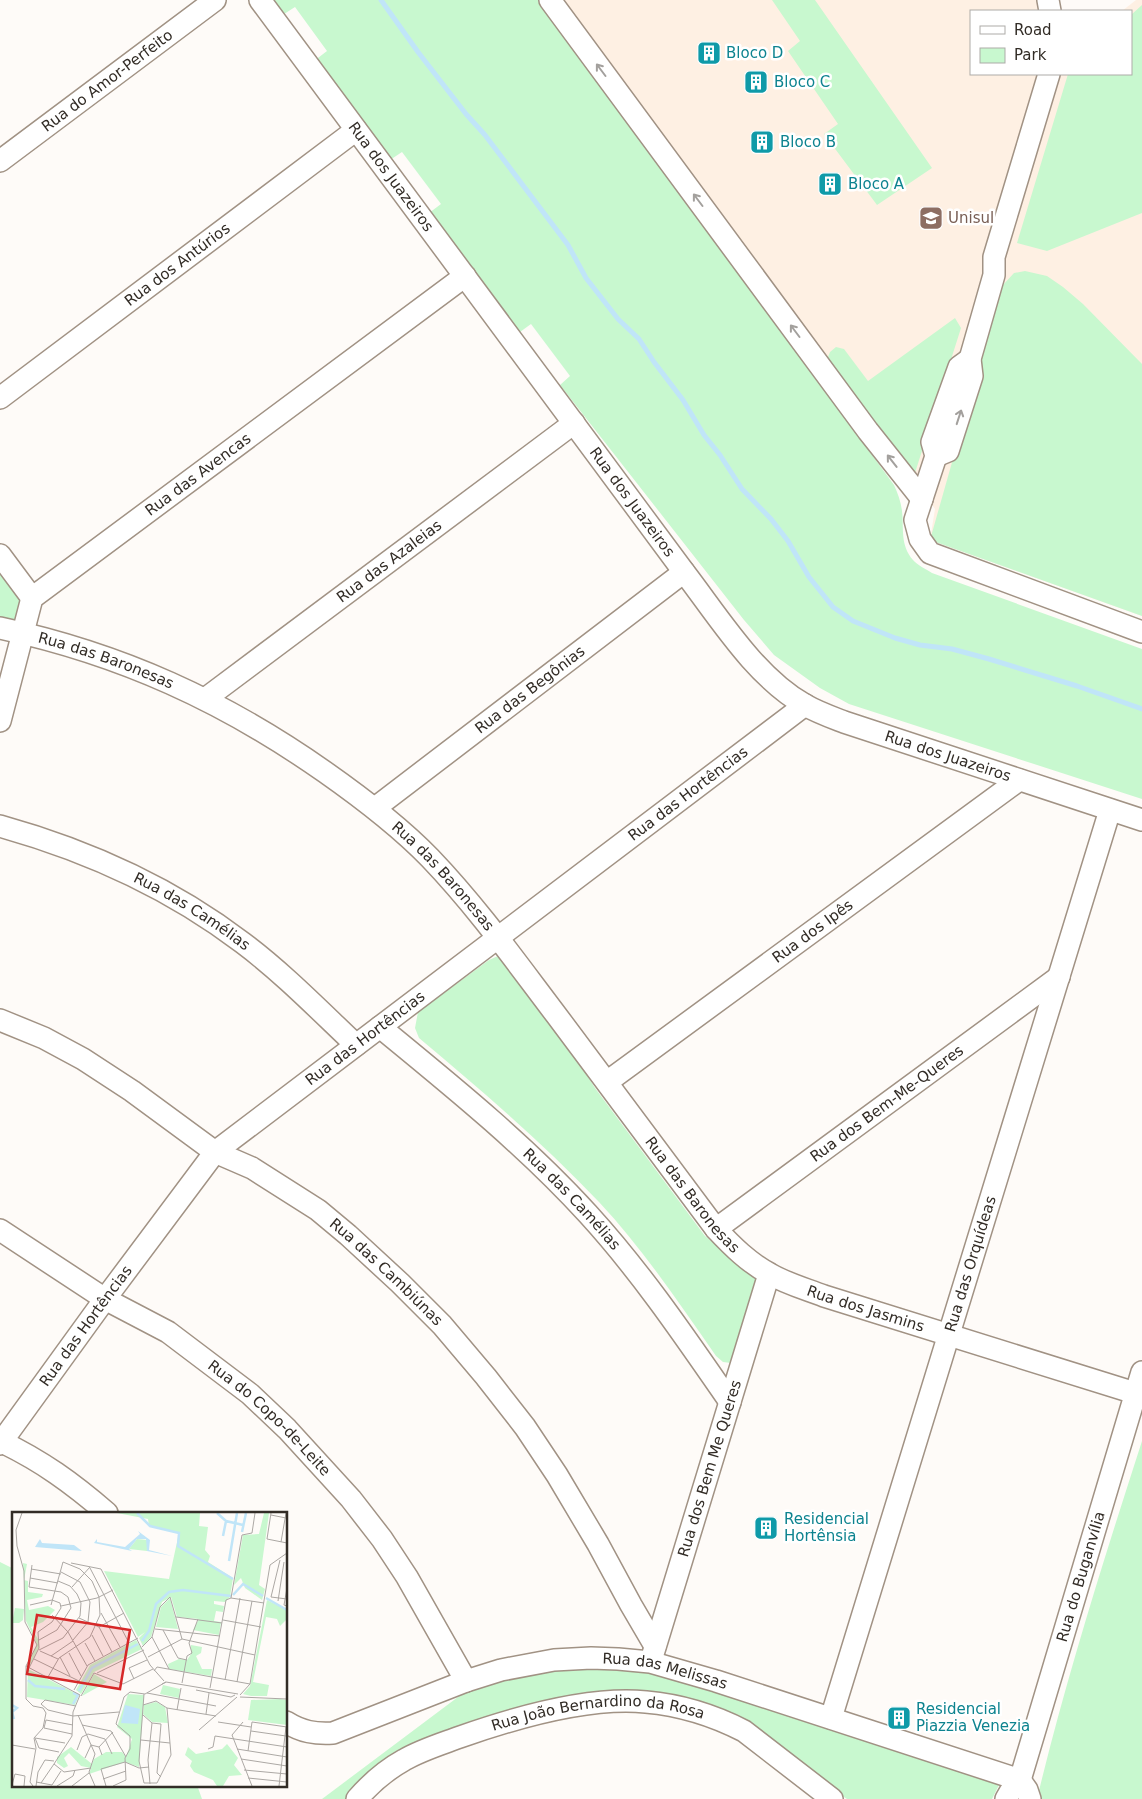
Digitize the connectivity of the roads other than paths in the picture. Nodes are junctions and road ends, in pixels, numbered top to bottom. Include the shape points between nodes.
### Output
1 (215, 0) edge
2 (260, 0) edge
3 (550, 0) edge
4 (1049, 75) edge
5 (1062, 75) edge
6 (356, 130) junction
7 (0, 161) edge
8 (465, 276) junction
9 (994, 276) junction
10 (0, 398) edge
11 (574, 423) junction
12 (922, 500) junction
13 (0, 555) edge
14 (684, 572) junction
15 (32, 598) junction
16 (0, 628) edge
17 (1142, 632) edge
18 (24, 633) junction
19 (205, 699) junction
20 (805, 705) junction
21 (0, 721) edge
22 (1019, 780) junction
23 (375, 808) junction
24 (1110, 810) junction
25 (1142, 820) edge
26 (0, 826) edge
27 (498, 937) junction
28 (1059, 977) junction
29 (0, 1020) edge
30 (380, 1027) junction
31 (356, 1045) junction
32 (607, 1082) junction
33 (215, 1152) junction
34 (0, 1230) edge
35 (716, 1230) junction
36 (769, 1274) junction
37 (105, 1299) junction
38 (949, 1334) junction
39 (1142, 1372) edge
40 (1135, 1393) junction
41 (730, 1402) junction
42 (0, 1442) edge
43 (107, 1512) edge
44 (653, 1654) junction
45 (466, 1681) junction
46 (831, 1718) junction
47 (288, 1723) edge
48 (1020, 1780) junction
49 (357, 1799) edge
50 (832, 1799) edge
51 (1006, 1799) edge
52 (1030, 1799) edge

1 - 7 street, Rua do Amor-Perfeito
2 - 6 street, Rua dos Juazeiros
12 -> 3 street
4 - 9 street via 994,257
5 - 9 street via 1006,263
6 - 8 street, Rua dos Juazeiros
6 - 10 street, Rua dos Antúrios
8 - 11 street, Rua dos Juazeiros
8 - 15 street, Rua das Avencas
9 - 12 street via 970,359 972,376 948,451 936,456
11 - 14 street, Rua dos Juazeiros
11 - 19 street, Rua das Azaleias
12 - 17 street via 915,520 920,539 930,553
13 - 15 street
14 - 20 street, Rua dos Juazeiros via 753,662 778,686
14 - 23 street, Rua das Begônias
15 - 18 street
16 - 18 street, Rua das Baronesas
18 - 19 street, Rua das Baronesas via 116,660
18 - 21 street
19 - 23 street, Rua das Baronesas via 298,753
20 - 22 street, Rua dos Juazeiros via 844,722
20 - 27 street, Rua das Hortências
22 - 24 street, Rua dos Juazeiros
22 - 32 street, Rua dos Ipês
23 - 27 street, Rua das Baronesas via 428,856
24 - 25 street, Rua dos Juazeiros
24 - 28 street, Rua das Orquídeas
26 - 31 street, Rua das Camélias via 88,855 210,920 269,964
27 - 30 street, Rua das Hortências
27 - 32 street, Rua das Baronesas
28 - 35 street, Rua dos Bem-Me-Queres
28 - 38 street, Rua das Orquídeas
29 - 33 street, Rua das Cambiúnas via 83,1059
30 - 31 street, Rua das Hortências
30 - 41 street, Rua das Camélias via 515,1142 589,1215 658,1299
31 - 33 street, Rua das Hortências
32 - 35 street, Rua das Baronesas
33 - 37 street, Rua das Hortências
33 - 44 street, Rua das Cambiúnas via 252,1168 318,1210 381,1265 442,1325 536,1443 598,1544
34 - 37 street, Rua do Copo-de-Leite
35 - 36 street, Rua das Baronesas
36 - 38 street, Rua dos Jasmins via 824,1296
36 - 41 street, Rua dos Bem Me Queres
37 - 42 street, Rua das Hortências
37 - 45 street, Rua do Copo-de-Leite via 168,1332 216,1367 250,1394 319,1462 382,1539
38 - 40 street, Rua dos Jasmins
38 - 46 street, Rua das Orquídeas
39 - 40 street, Rua do Buganvília
40 - 48 street, Rua do Buganvília
41 - 44 street, Rua dos Bem Me Queres
42 - 43 street via 72,1483
44 - 45 street, Rua das Melissas via 618,1659 554,1660 501,1670
44 - 46 street, Rua das Melissas via 716,1681
45 - 47 street, Rua das Melissas via 345,1730 326,1734 306,1732
46 - 48 street, Rua das Melissas
48 - 51 street, Rua do Buganvília
48 - 52 street
49 - 50 street, Rua João Bernardino da Rosa via 382,1774 428,1748 550,1711 617,1701 673,1706 728,1722

